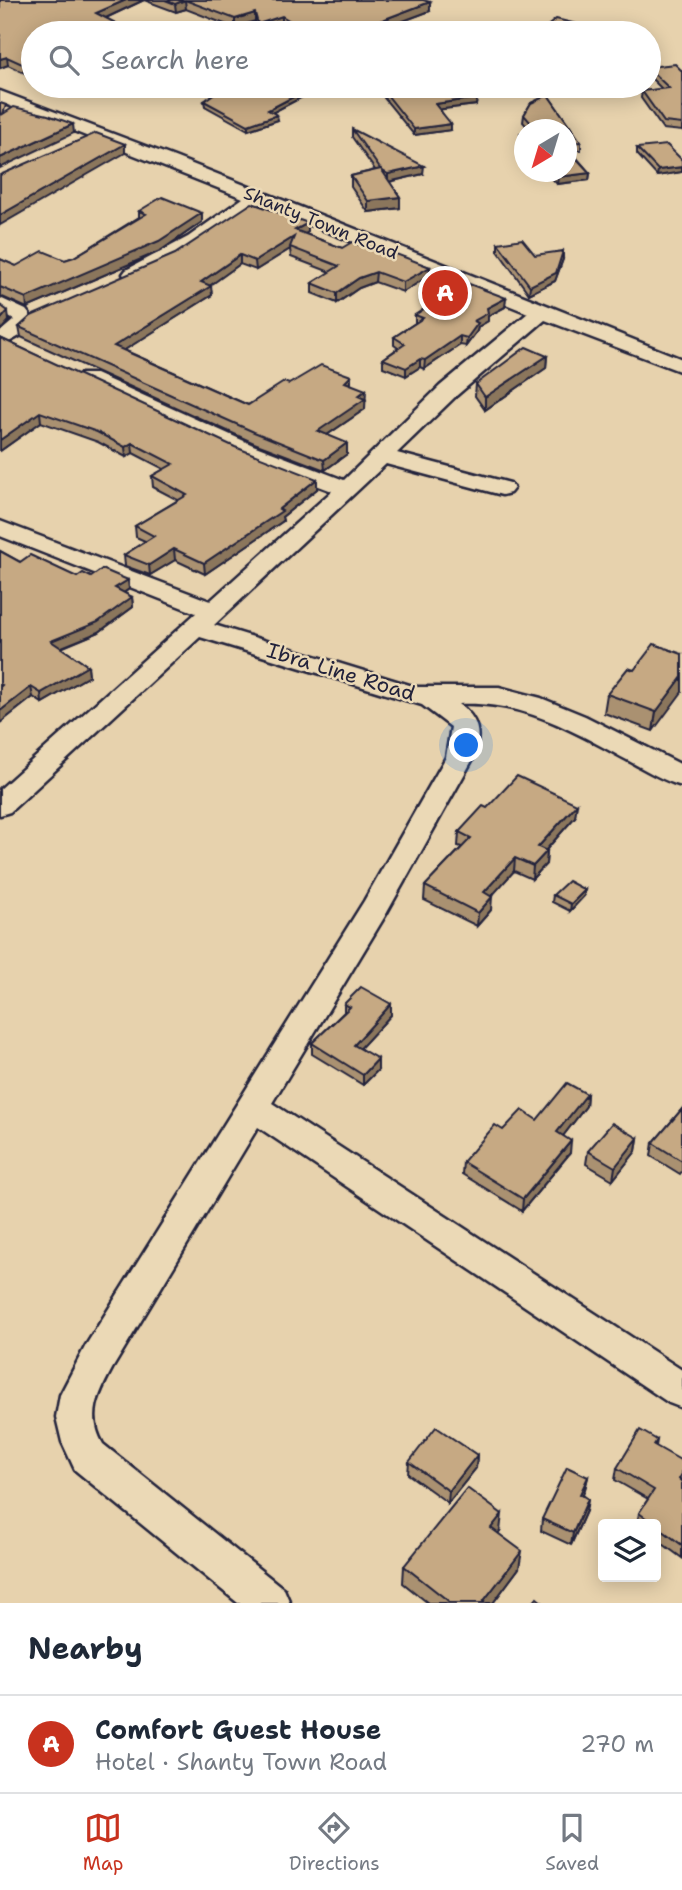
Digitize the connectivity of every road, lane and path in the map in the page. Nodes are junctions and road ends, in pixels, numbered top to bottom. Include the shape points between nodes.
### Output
1 (0, 96) edge
2 (97, 132) junction
3 (73, 144) edge
4 (256, 197) junction
5 (114, 282) edge
6 (0, 304) edge
7 (541, 313) junction
8 (1, 340) edge
9 (28, 351) edge
10 (682, 366) edge
11 (66, 369) edge
12 (381, 456) junction
13 (502, 488) dead end
14 (348, 489) junction
15 (0, 528) edge
16 (202, 619) junction
17 (431, 698) junction
18 (682, 777) edge
19 (0, 805) edge
20 (251, 1106) junction
21 (682, 1391) edge
22 (270, 1603) edge

1 - 2 street, Shanty Town Road
2 - 3 street
2 - 4 street, Shanty Town Road
4 - 5 street via 195,241
4 - 7 street, Shanty Town Road
6 - 8 street via 31,318
7 - 10 street, Shanty Town Road
7 - 12 street via 448,391
8 - 9 street
11 - 14 street via 245,450
12 - 13 street
12 - 14 street
14 - 16 street
15 - 16 street, Ibra Line Road
16 - 17 street, Ibra Line Road via 396,691
16 - 19 street
17 - 18 street, Ibra Line Road via 491,695 543,708
17 - 20 street via 464,723 468,732 460,757 375,908
20 - 21 street
20 - 22 street via 99,1357 72,1419 89,1457

